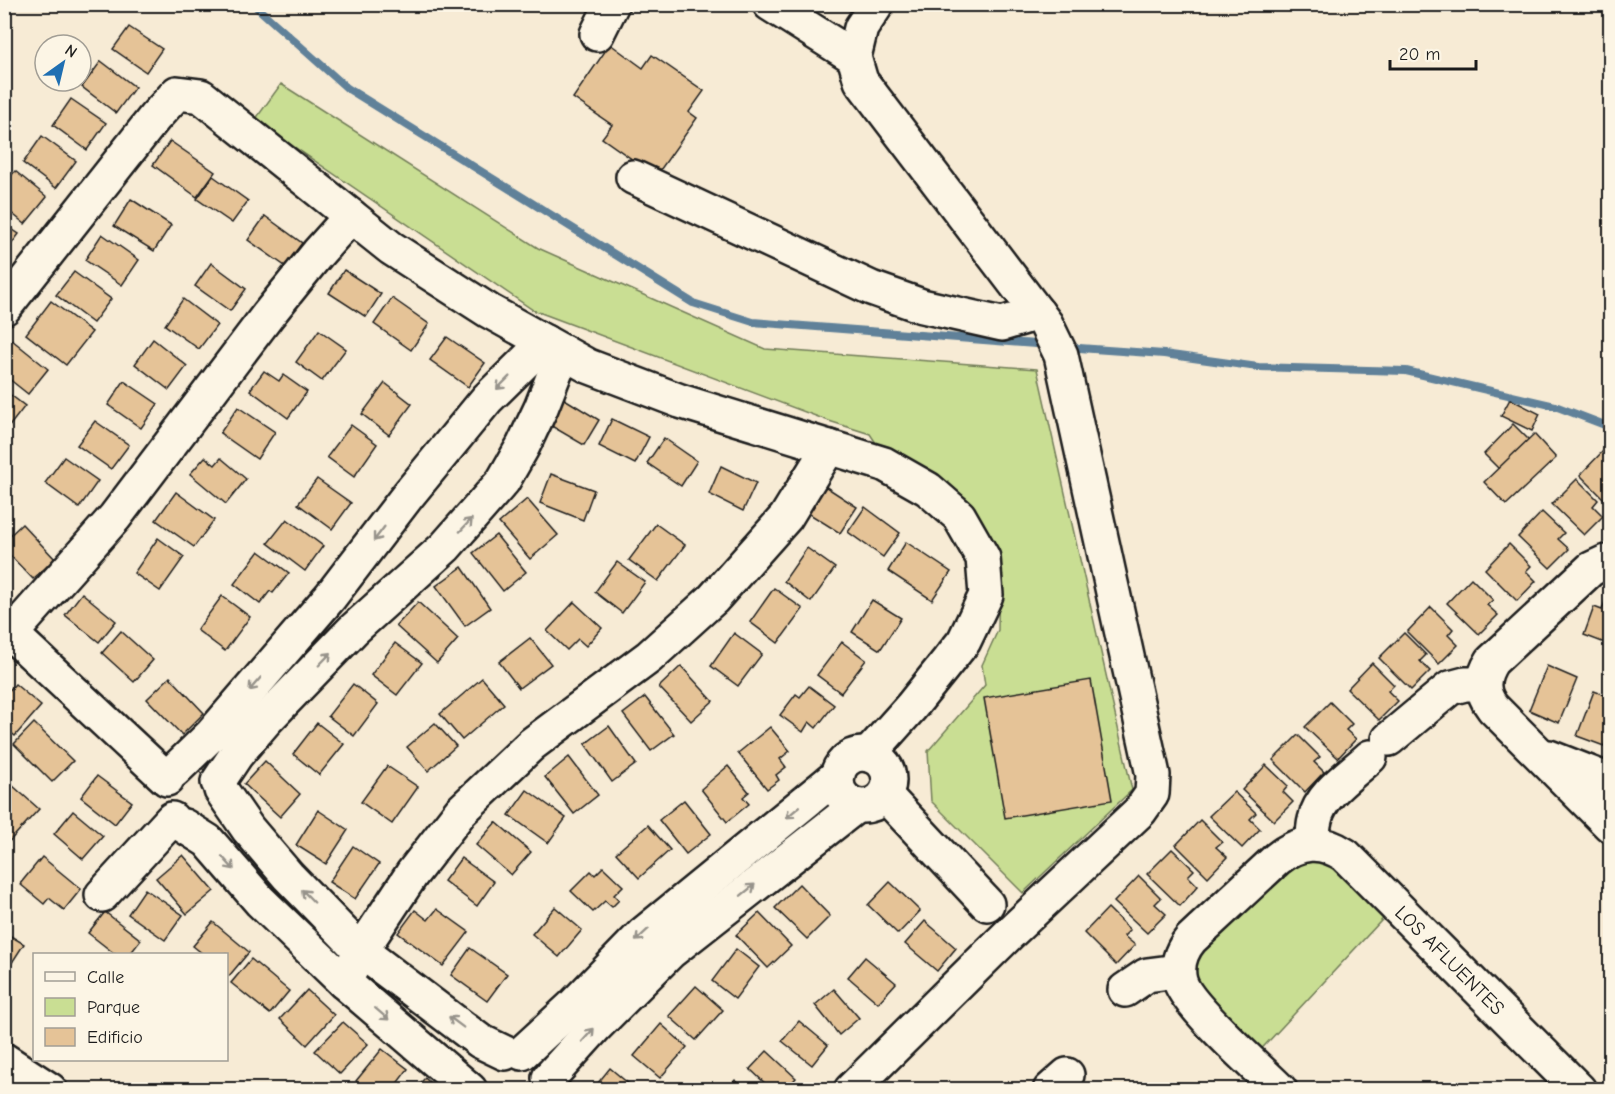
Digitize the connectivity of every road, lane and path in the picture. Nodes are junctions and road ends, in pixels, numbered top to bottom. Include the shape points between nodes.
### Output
1 (612, 4) edge
2 (770, 4) edge
3 (877, 4) edge
4 (597, 34) dead end
5 (854, 57) junction
6 (633, 177) dead end
7 (351, 216) junction
8 (4, 308) edge
9 (1050, 334) junction
10 (554, 347) junction
11 (829, 447) junction
12 (1611, 562) edge
13 (344, 579) junction
14 (377, 609) junction
15 (8, 630) edge
16 (1483, 684) junction
17 (1536, 752) junction
18 (868, 755) junction
19 (838, 774) junction
20 (171, 775) junction
21 (1611, 781) edge
22 (219, 786) junction
23 (871, 800) junction
24 (178, 823) junction
25 (1611, 825) edge
26 (1312, 843) junction
27 (102, 894) dead end
28 (710, 900) junction
29 (987, 904) dead end
30 (361, 951) junction
31 (1178, 971) junction
32 (344, 981) junction
33 (1125, 990) dead end
34 (513, 1053) junction
35 (4, 1060) edge
36 (550, 1084) edge
37 (50, 1089) edge
38 (470, 1089) edge
39 (475, 1089) edge
40 (851, 1089) edge
41 (1280, 1089) edge
42 (1579, 1089) edge

1 - 4 street
2 - 5 street
3 - 5 street via 861,28
5 - 9 street via 861,81
6 - 9 street via 871,288 922,306
7 - 8 street via 201,96 177,93
7 - 10 street via 391,248
7 - 15 street via 255,332 91,546
9 - 40 street via 1153,775 1152,794 1140,811
10 - 11 street via 588,366 680,401
10 -> 13 street via 487,399
14 -> 10 street via 445,547 503,481 541,408
11 - 18 street via 884,464 928,489 959,516 983,558 986,595 964,641
11 - 30 street via 786,517 712,599 649,657 532,744 461,812 412,874
12 - 16 street via 1591,569 1492,662
13 - 14 street
13 -> 20 street via 212,734
22 -> 14 street via 236,755 266,720
15 - 20 street
16 - 17 street via 1493,708
16 - 26 street via 1450,688 1329,795 1315,819
17 - 21 street
17 - 25 street
18 - 19 street via 849,759
18 - 23 street via 884,766 888,775 888,784
19 - 23 street via 840,794 847,801
19 -> 28 street
20 - 22 street via 194,766 212,775
20 - 24 street via 162,787 161,797 167,816
22 - 24 street via 221,802 212,819 194,827
30 -> 22 street via 288,876 248,829
28 -> 23 street
23 - 29 street
24 - 27 street
24 -> 32 street via 208,842 260,901
26 - 31 street via 1287,851 1191,939 1179,959
26 - 42 street, LOS AFLUENTES via 1324,844 1345,855
28 -> 34 street via 643,934 572,1007
36 -> 28 street via 596,1026 670,952
30 - 32 street
34 -> 30 street via 480,1041
31 - 33 street via 1147,975
31 - 41 street via 1185,994
32 -> 38 street
34 - 36 street via 537,1062
34 - 39 street via 488,1061 480,1070
35 - 37 street

